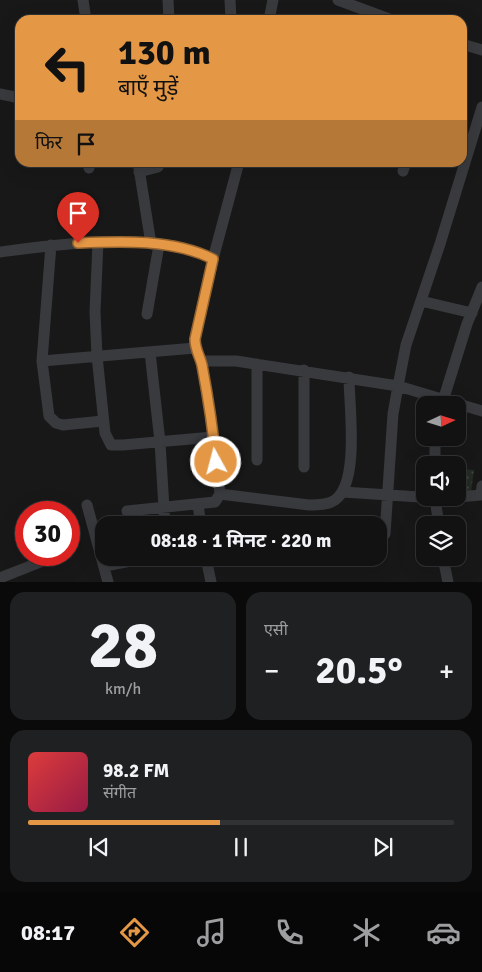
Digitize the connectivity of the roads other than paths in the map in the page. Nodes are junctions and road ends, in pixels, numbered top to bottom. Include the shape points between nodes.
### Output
1 (83, 0) edge
2 (168, 0) edge
3 (230, 0) edge
4 (273, 0) edge
5 (338, 0) edge
6 (85, 15) edge
7 (169, 15) edge
8 (231, 15) edge
9 (270, 15) edge
10 (378, 15) edge
11 (467, 46) edge
12 (482, 50) edge
13 (0, 94) edge
14 (15, 97) edge
15 (482, 107) edge
16 (467, 156) edge
17 (139, 167) edge
18 (155, 167) edge
19 (238, 167) edge
20 (463, 167) edge
21 (98, 242) junction
22 (50, 245) junction
23 (155, 245) junction
24 (0, 252) edge
25 (213, 259) junction
26 (482, 287) edge
27 (422, 301) junction
28 (472, 313) junction
29 (147, 314) dead end
30 (195, 348) junction
31 (150, 352) junction
32 (97, 356) junction
33 (201, 360) junction
34 (42, 361) junction
35 (257, 364) junction
36 (304, 370) junction
37 (349, 377) junction
38 (398, 386) junction
39 (426, 396) edge
40 (445, 396) edge
41 (466, 407) edge
42 (482, 411) edge
43 (103, 421) junction
44 (214, 437) junction
45 (160, 442) junction
46 (257, 460) dead end
47 (304, 467) dead end
48 (482, 486) edge
49 (343, 492) junction
50 (220, 494) junction
51 (387, 494) junction
52 (416, 496) edge
53 (466, 497) edge
54 (87, 505) dead end
55 (198, 505) junction
56 (164, 508) junction
57 (127, 511) dead end
58 (164, 516) edge
59 (200, 516) edge
60 (386, 516) edge
61 (95, 532) edge
62 (29, 566) edge
63 (105, 566) edge
64 (208, 566) edge
65 (445, 566) edge
66 (2, 576) edge
67 (108, 582) edge
68 (211, 582) edge
69 (448, 582) edge

1 - 6 street
2 - 7 street
3 - 8 street
4 - 9 street
5 - 10 street
11 - 12 street
13 - 14 street
15 - 16 street
17 - 18 street via 151,170
17 - 23 street
19 - 25 street
20 - 27 street
21 - 22 street
21 - 23 street
21 - 32 street
22 - 24 street
22 - 34 street
23 - 25 street via 177,246
23 - 29 street
25 - 30 street
26 - 28 street
27 - 28 street
27 - 38 street via 406,345
28 - 40 street
30 - 31 street
30 - 33 street
31 - 32 street
31 - 45 street
32 - 34 street
32 - 43 street
33 - 35 street
33 - 44 street
34 - 43 street via 51,420 62,425
35 - 36 street
35 - 46 street
36 - 37 street
36 - 47 street
37 - 38 street
37 - 49 street via 351,446 348,479
38 - 39 street
38 - 51 street
41 - 42 street
43 - 45 street via 111,445
44 - 45 street
44 - 50 street
45 - 56 street
48 - 53 street via 481,496
49 - 50 street via 323,505
49 - 51 street
50 - 55 street via 215,502
51 - 52 street
51 - 60 street
54 - 61 street
55 - 56 street
55 - 59 street
56 - 57 street
56 - 58 street
62 - 66 street
63 - 67 street
64 - 68 street
65 - 69 street

